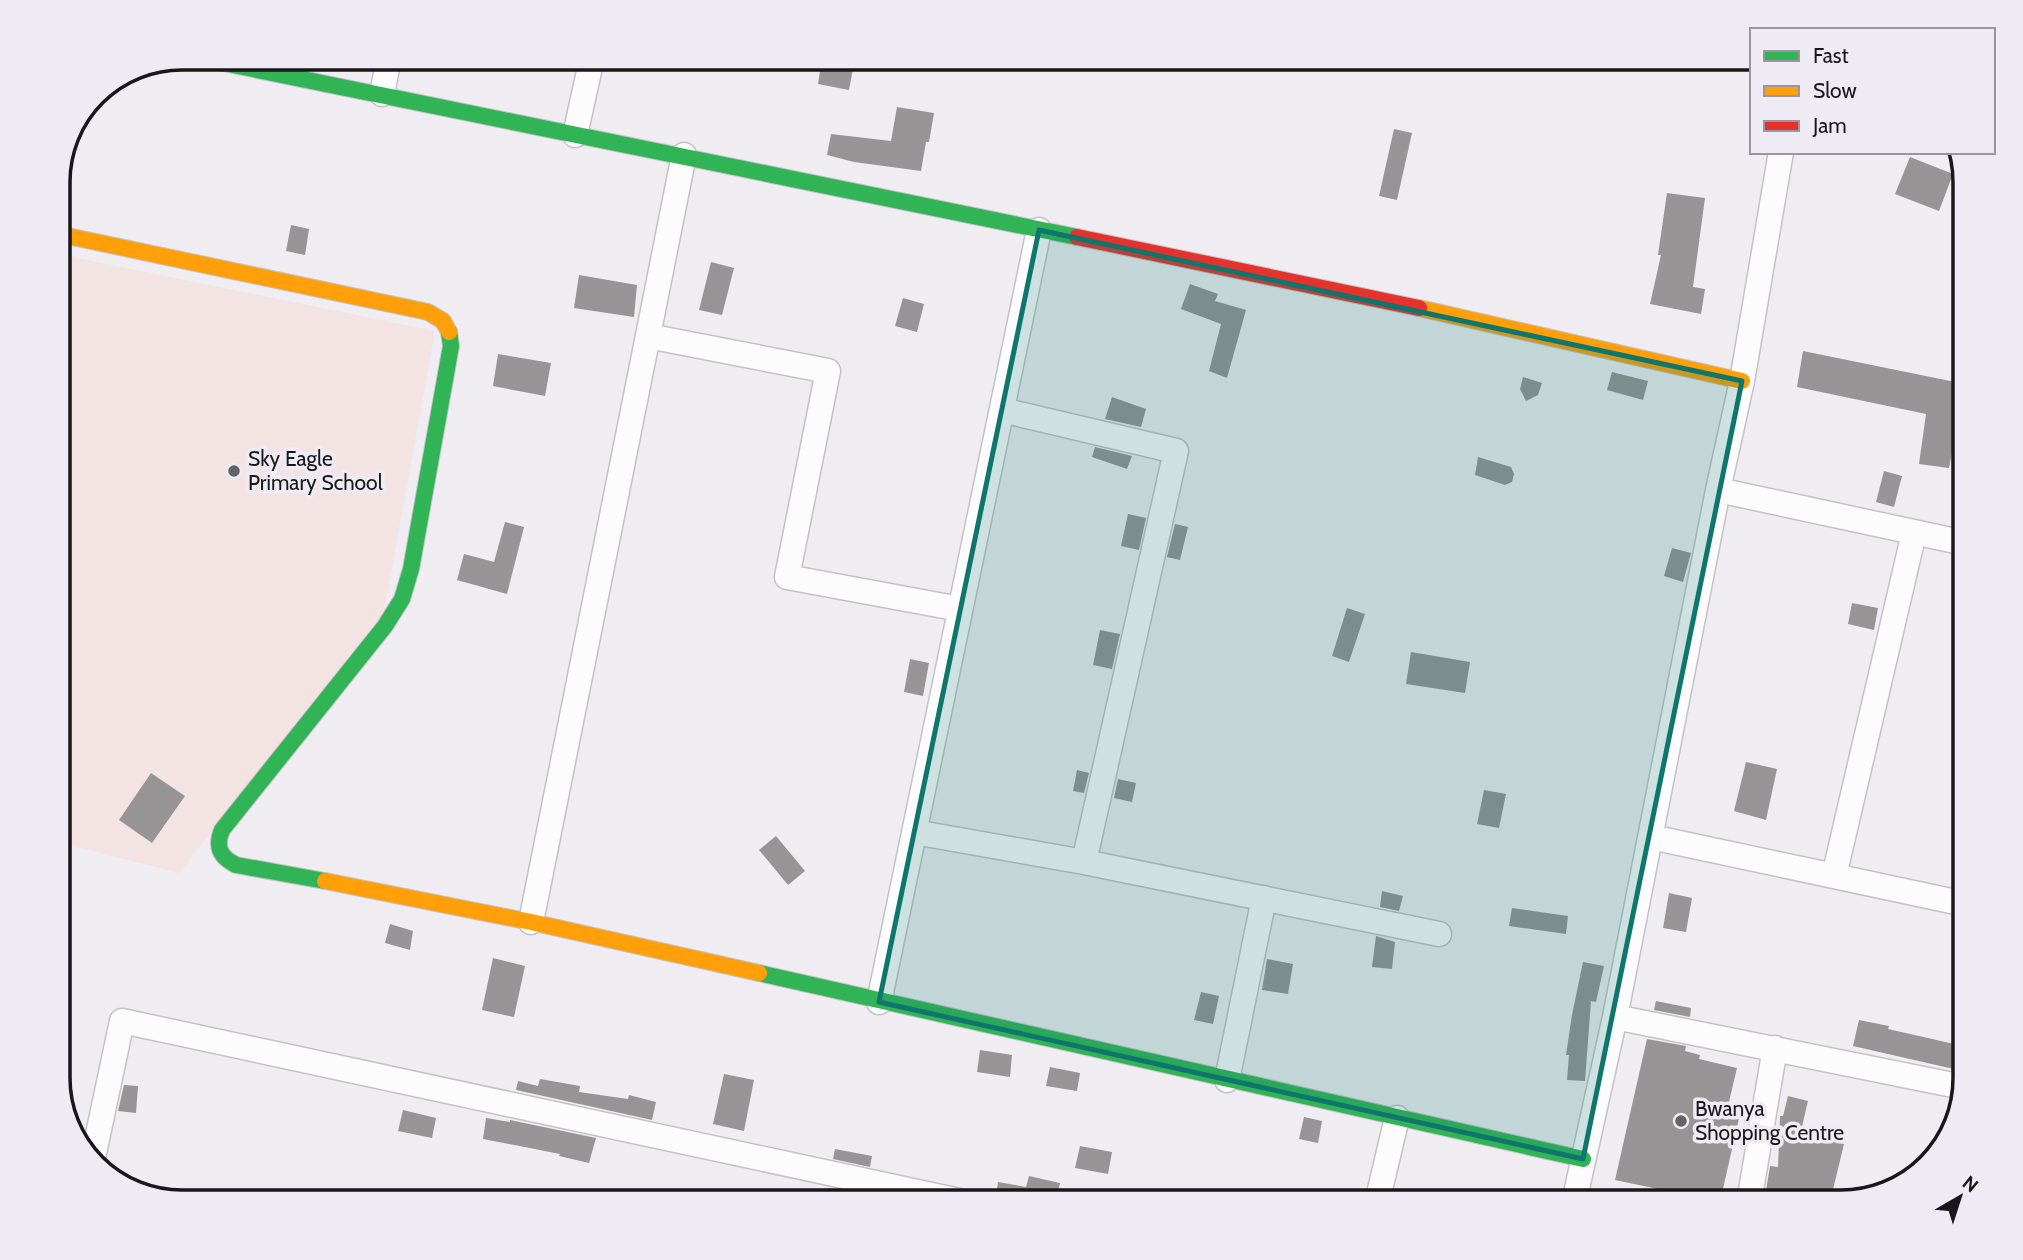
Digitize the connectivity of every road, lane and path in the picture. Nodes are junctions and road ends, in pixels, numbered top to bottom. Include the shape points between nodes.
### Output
1 (260, 70) edge
2 (387, 70) edge
3 (589, 70) edge
4 (382, 94) junction
5 (575, 135) junction
6 (1782, 154) edge
7 (684, 155) junction
8 (1039, 230) junction
9 (70, 237) edge
10 (648, 335) junction
11 (1742, 381) junction
12 (1002, 410) junction
13 (1718, 491) junction
14 (1914, 533) junction
15 (1953, 541) edge
16 (960, 609) junction
17 (914, 832) junction
18 (1651, 837) junction
19 (1084, 862) junction
20 (1834, 876) junction
21 (1264, 898) junction
22 (1953, 901) edge
23 (531, 922) junction
24 (1439, 934) dead end
25 (879, 1002) junction
26 (1615, 1017) junction
27 (1775, 1048) junction
28 (1227, 1080) junction
29 (1953, 1085) edge
30 (1397, 1118) junction
31 (95, 1148) edge
32 (1583, 1159) junction
33 (908, 1190) edge
34 (1380, 1190) edge
35 (1577, 1190) edge
36 (1751, 1190) edge

1 - 4 street
2 - 4 street
3 - 5 street
4 - 5 street
5 - 7 street
6 - 11 street
7 - 8 street
7 - 10 street
8 - 11 street via 1392,302
8 - 12 street
9 - 23 street via 428,312 447,325 451,346 402,599 217,840 225,861 236,865
10 - 16 street via 828,371 787,577
10 - 23 street
11 - 13 street
12 - 16 street
12 - 19 street via 1176,451
13 - 14 street
13 - 18 street
14 - 15 street
14 - 20 street
16 - 17 street
17 - 19 street
17 - 25 street
18 - 20 street
18 - 26 street
19 - 21 street
20 - 22 street
21 - 24 street
21 - 28 street
23 - 25 street
25 - 28 street
26 - 27 street
26 - 32 street
27 - 29 street
27 - 36 street
28 - 30 street
30 - 32 street
30 - 34 street
31 - 33 street via 122,1021
32 - 35 street

